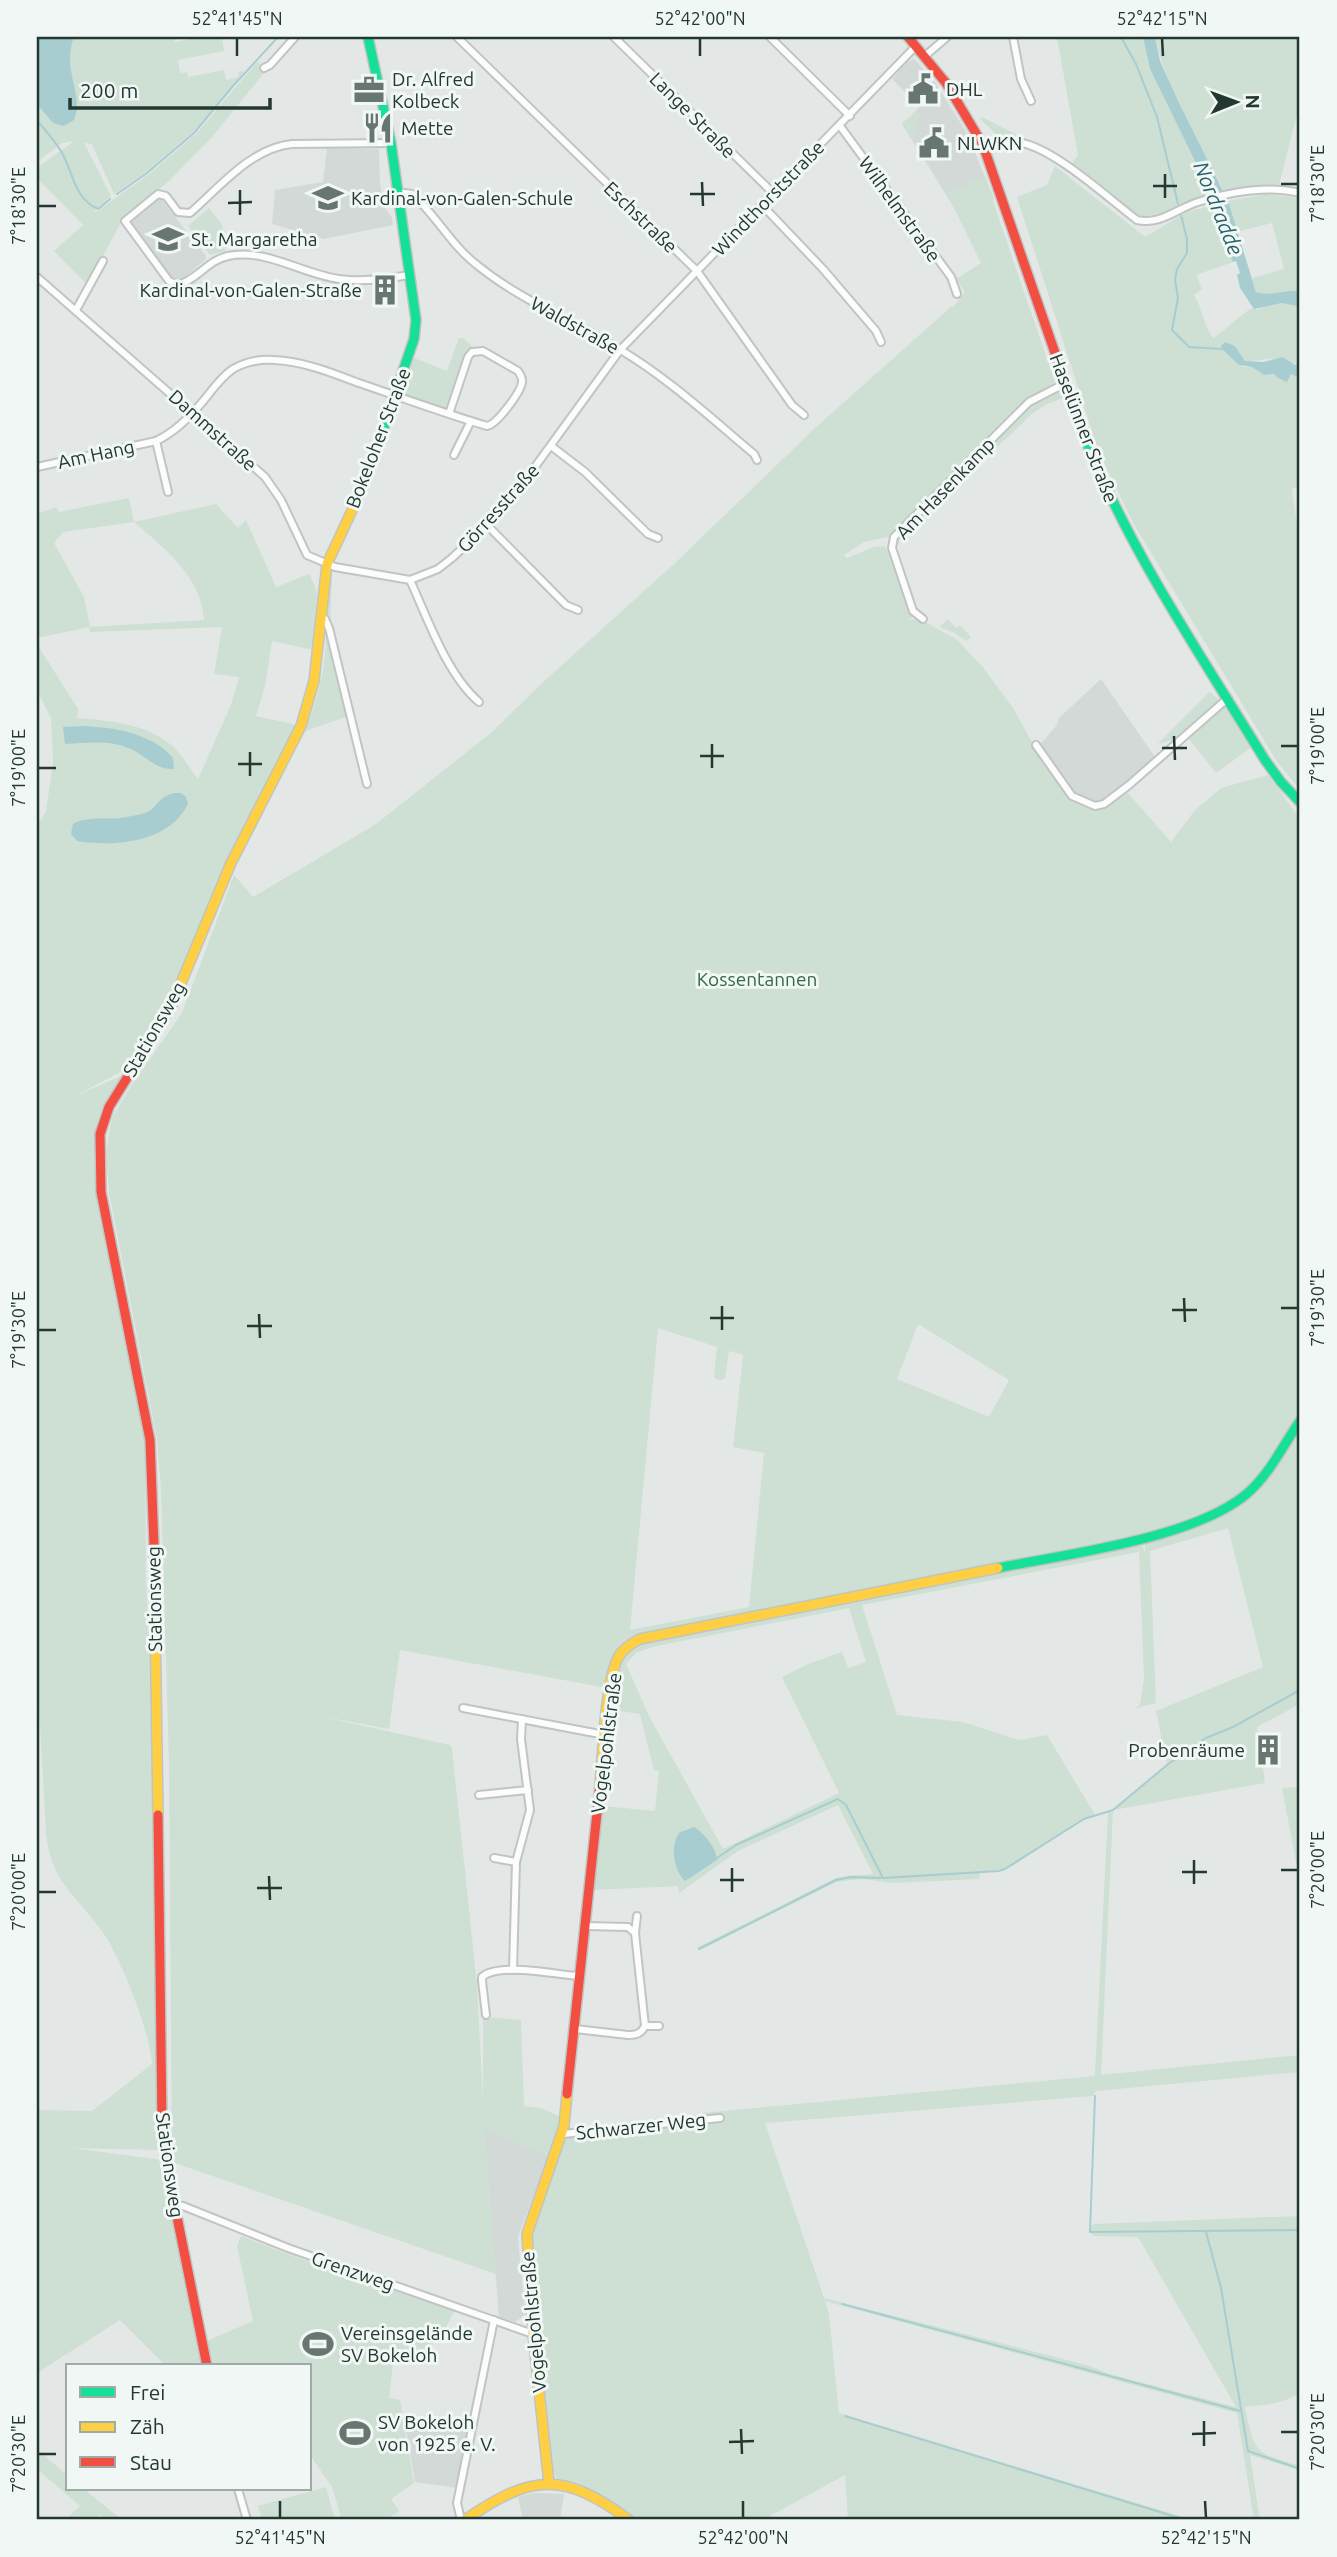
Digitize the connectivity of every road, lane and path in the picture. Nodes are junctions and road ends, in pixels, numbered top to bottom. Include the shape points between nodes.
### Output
1 (295, 37) edge
2 (368, 37) edge
3 (457, 37) edge
4 (614, 37) edge
5 (770, 37) edge
6 (908, 37) edge
7 (947, 37) edge
8 (1013, 37) edge
9 (916, 46) junction
10 (925, 56) junction
11 (264, 68) dead end
12 (1031, 101) dead end
13 (850, 116) junction
14 (839, 126) junction
15 (391, 143) junction
16 (984, 145) junction
17 (396, 192) junction
18 (773, 193) junction
19 (1300, 193) edge
20 (762, 205) junction
21 (103, 261) dead end
22 (697, 271) junction
23 (409, 275) junction
24 (37, 277) edge
25 (957, 293) dead end
26 (76, 310) junction
27 (881, 342) dead end
28 (620, 350) junction
29 (1064, 384) junction
30 (394, 395) junction
31 (193, 412) junction
32 (449, 414) junction
33 (804, 415) dead end
34 (471, 421) junction
35 (156, 441) junction
36 (551, 446) junction
37 (454, 455) dead end
38 (757, 460) dead end
39 (37, 467) edge
40 (168, 492) dead end
41 (487, 526) junction
42 (658, 538) dead end
43 (327, 564) junction
44 (410, 580) junction
45 (578, 610) dead end
46 (321, 617) junction
47 (923, 620) dead end
48 (1228, 698) junction
49 (479, 702) dead end
50 (1036, 746) dead end
51 (367, 784) dead end
52 (1300, 802) edge
53 (232, 863) joint
54 (1300, 1421) edge
55 (463, 1708) dead end
56 (522, 1719) junction
57 (606, 1735) junction
58 (528, 1790) junction
59 (479, 1795) dead end
60 (494, 1858) dead end
61 (516, 1862) junction
62 (637, 1916) dead end
63 (585, 1926) junction
64 (635, 1933) junction
65 (513, 1970) junction
66 (580, 1976) junction
67 (486, 2015) dead end
68 (645, 2026) junction
69 (659, 2026) dead end
70 (575, 2028) junction
71 (720, 2118) dead end
72 (562, 2134) junction
73 (174, 2205) junction
74 (494, 2320) junction
75 (533, 2334) junction
76 (207, 2364) edge
77 (549, 2484) junction
78 (238, 2490) edge
79 (247, 2520) edge
80 (463, 2520) edge
81 (629, 2520) edge

1 - 11 street
2 - 15 street, Bokeloher Straße
3 - 22 street, Eschstraße
4 - 18 street, Lange Straße
5 - 13 street
6 - 9 street, Haselünner Straße
7 - 10 street
8 - 12 street via 1021,79
9 - 10 street, Haselünner Straße
9 - 13 street, Windthorststraße
10 - 16 street, Haselünner Straße
13 - 14 street, Windthorststraße
14 - 18 street, Windthorststraße
14 - 25 street, Wilhelmstraße via 951,277
15 - 17 street, Bokeloher Straße
15 - 23 street via 292,144 269,149 190,213 178,212 158,194 125,221 169,281 178,285 214,261 241,255 264,257 338,279
16 - 19 street via 1022,143 1038,149 1137,220 1149,223 1199,202 1235,194 1267,189
16 - 29 street, Haselünner Straße
17 - 23 street, Bokeloher Straße
17 - 28 street, Waldstraße via 412,194 457,247 496,280
18 - 20 street, Windthorststraße
20 - 22 street, Windthorststraße
20 - 27 street via 845,294
21 - 26 street
22 - 28 street, Windthorststraße
22 - 33 street, Eschstraße via 792,405
23 - 30 street, Bokeloher Straße via 416,330
24 - 26 street, Dammstraße
26 - 31 street, Dammstraße
28 - 36 street, Görresstraße
28 - 38 street, Waldstraße via 673,387
29 - 47 street, Am Hasenkamp via 1029,401 894,537 892,548 911,606
29 - 48 street, Haselünner Straße via 1131,539
30 - 31 street, Am Hang via 305,364 261,360 231,370
30 - 32 street, Am Hang
30 - 43 street, Bokeloher Straße via 366,479
31 - 35 street, Am Hang
31 - 43 street, Dammstraße via 265,477 307,555
32 - 34 street, Am Hang
32 - 34 street, Am Hang via 468,357 483,351 518,371 523,381 492,426
34 - 37 street
35 - 39 street, Am Hang
35 - 40 street, Am Hang
36 - 41 street, Görresstraße
36 - 42 street
41 - 44 street, Görresstraße via 438,569
41 - 45 street via 566,605
43 - 44 street
43 - 46 street, Bokeloher Straße
44 - 49 street via 452,667
46 - 51 street via 329,628
46 - 53 street, Bokeloher Straße via 314,681 301,726
48 - 50 street via 1104,804 1095,806 1072,796
48 - 52 street, Haselünner Straße via 1273,771
53 - 73 street, Stationsweg via 172,1005 109,1107 99,1151 102,1192 150,1440 162,2124
54 - 57 street, Vogelpohlstraße via 1251,1490 1235,1503 1143,1539 629,1643 616,1659
55 - 56 street
56 - 57 street
56 - 58 street
57 - 63 street, Vogelpohlstraße
58 - 59 street
58 - 61 street via 529,1817
60 - 61 street
61 - 65 street
62 - 64 street
63 - 64 street via 628,1927
63 - 66 street, Vogelpohlstraße
64 - 68 street
65 - 66 street
65 - 67 street via 488,1972 482,1977
66 - 70 street, Vogelpohlstraße
68 - 69 street
68 - 70 street via 636,2035
70 - 72 street, Vogelpohlstraße
71 - 72 street, Schwarzer Weg
72 - 75 street, Vogelpohlstraße via 527,2234
73 - 74 street, Grenzweg
73 - 76 street, Stationsweg
74 - 75 street, Grenzweg
74 - 80 street via 457,2502
75 - 77 street, Vogelpohlstraße
77 - 80 street via 515,2489
77 - 81 street via 592,2494
78 - 79 street

